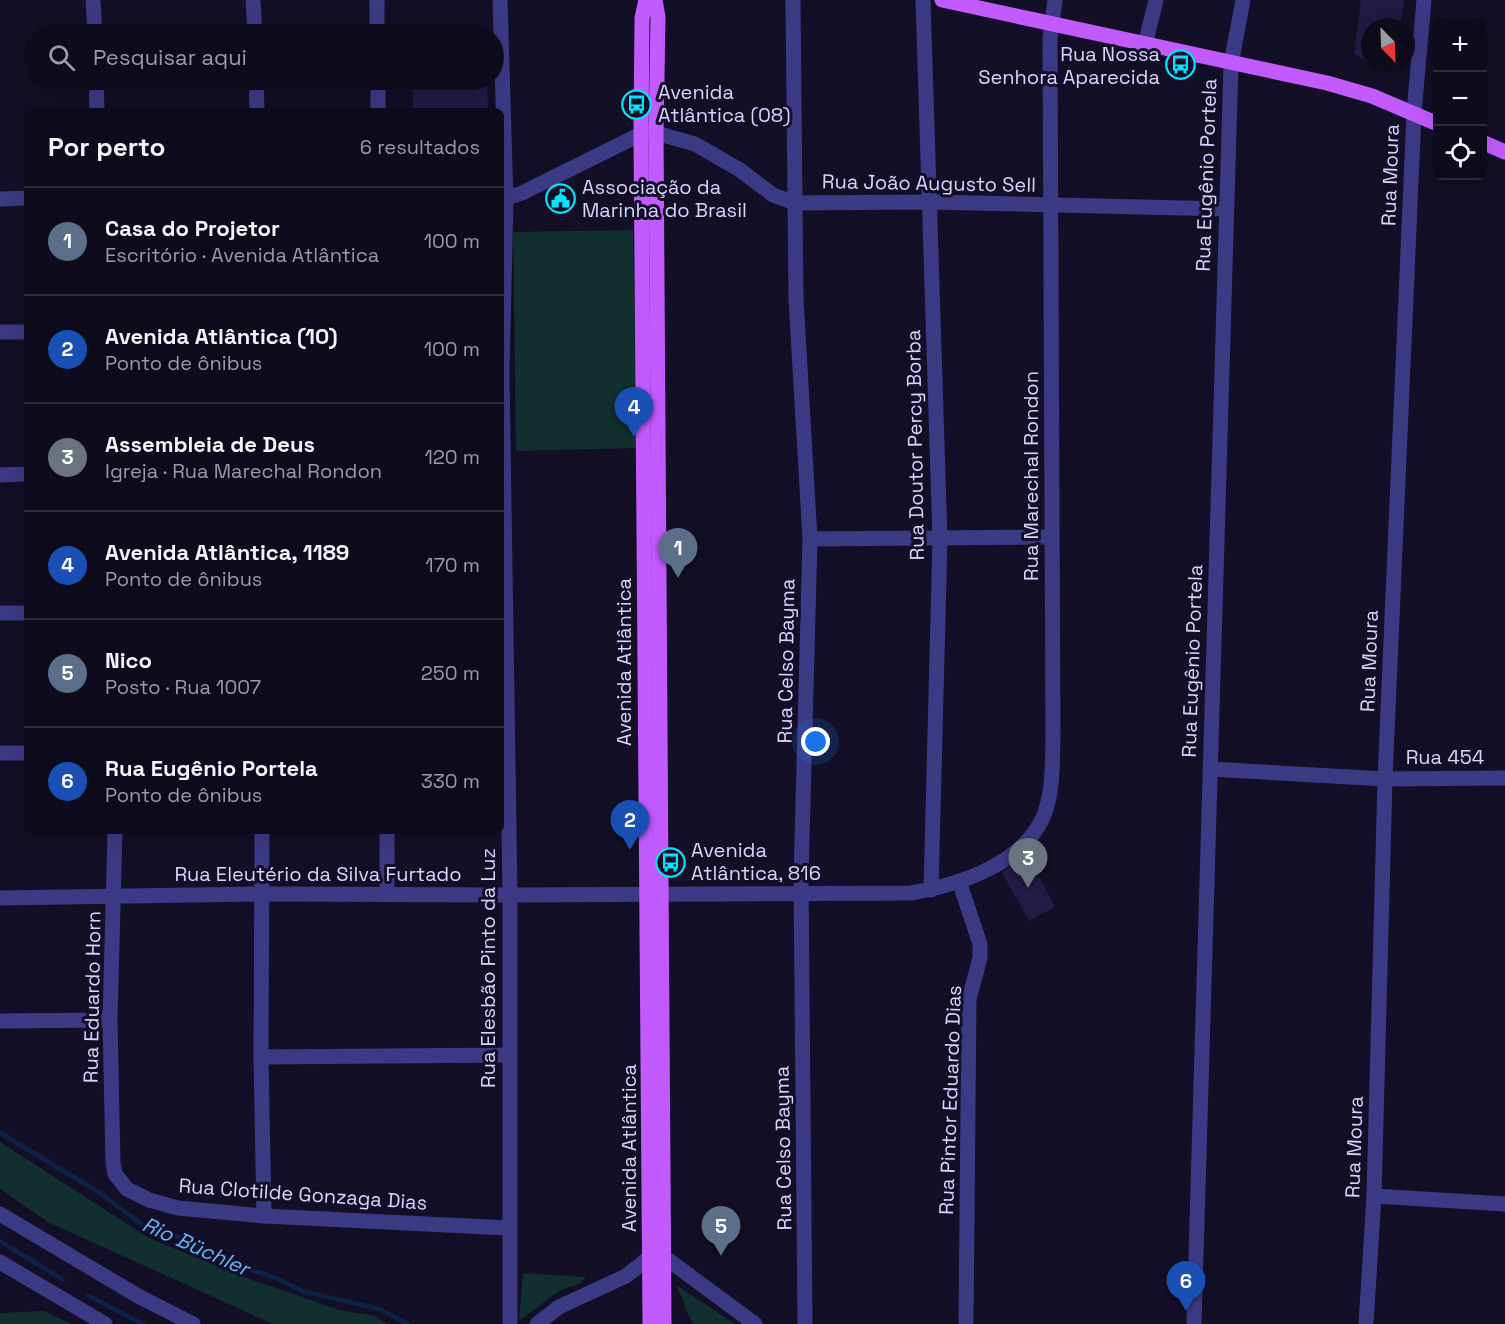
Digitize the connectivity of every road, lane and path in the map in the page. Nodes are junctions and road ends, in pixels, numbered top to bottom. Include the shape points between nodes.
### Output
1 (93, 0) edge
2 (253, 0) edge
3 (377, 0) edge
4 (500, 0) edge
5 (646, 0) edge
6 (655, 0) edge
7 (793, 0) edge
8 (923, 0) edge
9 (942, 0) edge
10 (1055, 0) edge
11 (1156, 0) edge
12 (1243, 0) edge
13 (1424, 0) edge
14 (658, 17) junction
15 (642, 18) junction
16 (94, 24) edge
17 (254, 24) edge
18 (377, 24) edge
19 (500, 24) edge
20 (1050, 24) junction
21 (1145, 45) junction
22 (1231, 64) junction
23 (97, 90) edge
24 (256, 90) edge
25 (378, 90) edge
26 (501, 90) edge
27 (98, 108) edge
28 (257, 108) edge
29 (378, 108) edge
30 (502, 108) edge
31 (1414, 114) junction
32 (1433, 121) edge
33 (649, 133) junction
34 (1487, 144) edge
35 (1505, 152) edge
36 (24, 198) edge
37 (0, 199) edge
38 (504, 200) edge
39 (930, 202) junction
40 (795, 203) junction
41 (1052, 205) junction
42 (1226, 209) junction
43 (0, 332) edge
44 (24, 332) edge
45 (24, 474) edge
46 (0, 475) edge
47 (1052, 537) junction
48 (810, 539) junction
49 (940, 539) junction
50 (0, 613) edge
51 (24, 613) edge
52 (504, 626) edge
53 (0, 753) edge
54 (24, 753) edge
55 (1210, 769) junction
56 (1505, 778) edge
57 (1385, 779) junction
58 (115, 834) edge
59 (262, 834) edge
60 (387, 834) edge
61 (959, 881) junction
62 (931, 890) junction
63 (387, 893) junction
64 (264, 894) junction
65 (801, 894) junction
66 (510, 895) junction
67 (653, 895) junction
68 (0, 897) edge
69 (114, 897) junction
70 (110, 1020) junction
71 (0, 1021) edge
72 (508, 1055) junction
73 (261, 1057) junction
74 (113, 1163) joint
75 (1374, 1196) junction
76 (1505, 1204) edge
77 (0, 1214) edge
78 (264, 1216) junction
79 (508, 1228) junction
80 (657, 1257) junction
81 (0, 1262) edge
82 (105, 1324) edge
83 (193, 1324) edge
84 (510, 1324) edge
85 (537, 1324) edge
86 (650, 1324) edge
87 (664, 1324) edge
88 (755, 1324) edge
89 (805, 1324) edge
90 (966, 1324) edge
91 (1194, 1324) edge
92 (1366, 1324) edge

1 - 16 street
2 - 17 street
3 - 18 street
4 - 19 street, Rua Elesbão Pinto da Luz
5 - 15 main road, Avenida Atlântica
6 - 14 main road, Avenida Atlântica
7 - 40 street, Rua Celso Bayma
8 - 39 street, Rua Doutor Percy Borba
9 - 20 main road
10 - 20 street, Rua Marechal Rondon
11 - 21 street
12 - 22 street, Rua Eugênio Portela
13 - 31 street, Rua Moura
14 - 15 main road
14 - 33 main road, Avenida Atlântica
15 - 33 main road, Avenida Atlântica
20 - 21 main road
20 - 41 street, Rua Marechal Rondon
21 - 22 main road
22 - 31 main road via 1327,83
22 - 42 street, Rua Eugênio Portela
23 - 27 street
24 - 28 street
25 - 29 street
26 - 30 street, Rua Elesbão Pinto da Luz
31 - 32 main road
31 - 57 street, Rua Moura
33 - 38 street
33 - 40 street, Rua João Augusto Sell via 675,136 713,153 773,195
33 - 67 main road, Avenida Atlântica
34 - 35 main road
36 - 37 street
39 - 40 street, Rua João Augusto Sell
39 - 41 street, Rua João Augusto Sell
39 - 49 street, Rua Doutor Percy Borba
40 - 48 street, Rua Celso Bayma via 796,298
41 - 42 street, Rua João Augusto Sell
41 - 47 street, Rua Marechal Rondon
42 - 55 street, Rua Eugênio Portela
43 - 44 street
45 - 46 street
47 - 49 street
47 - 61 street, Rua Marechal Rondon via 1053,742 1048,804 1023,845 994,866
48 - 49 street
48 - 65 street, Rua Celso Bayma
49 - 62 street, Rua Doutor Percy Borba
50 - 51 street
52 - 66 street, Rua Elesbão Pinto da Luz
53 - 54 street
55 - 57 street, Rua 454
55 - 91 street, Rua Eugênio Portela
56 - 57 street, Rua 454
57 - 75 street, Rua Moura
58 - 69 street, Rua Eduardo Horn
59 - 64 street
60 - 63 street
61 - 62 street, Rua Eleutério da Silva Furtado
61 - 90 street, Rua Pintor Eduardo Dias via 980,951 969,999
62 - 65 street, Rua Eleutério da Silva Furtado
63 - 64 street, Rua Eleutério da Silva Furtado
63 - 66 street, Rua Eleutério da Silva Furtado
64 - 69 street, Rua Eleutério da Silva Furtado
64 - 73 street
65 - 67 street, Rua Eleutério da Silva Furtado
65 - 89 street, Rua Celso Bayma
66 - 67 street, Rua Eleutério da Silva Furtado
66 - 72 street, Rua Elesbão Pinto da Luz
67 - 80 main road, Avenida Atlântica
68 - 69 street, Rua Eleutério da Silva Furtado
69 - 70 street, Rua Eduardo Horn
70 - 71 street
70 - 74 street, Rua Eduardo Horn
72 - 73 street
72 - 79 street, Rua Elesbão Pinto da Luz
73 - 78 street
74 - 78 street, Rua Clotilde Gonzaga Dias via 127,1189 149,1200 178,1208
75 - 76 street
75 - 92 street, Rua Moura
77 - 83 street
78 - 79 street, Rua Clotilde Gonzaga Dias
79 - 84 street, Rua Elesbão Pinto da Luz
80 - 85 street via 559,1307
80 - 86 main road, Avenida Atlântica
80 - 87 main road, Avenida Atlântica
80 - 88 street
81 - 82 street

